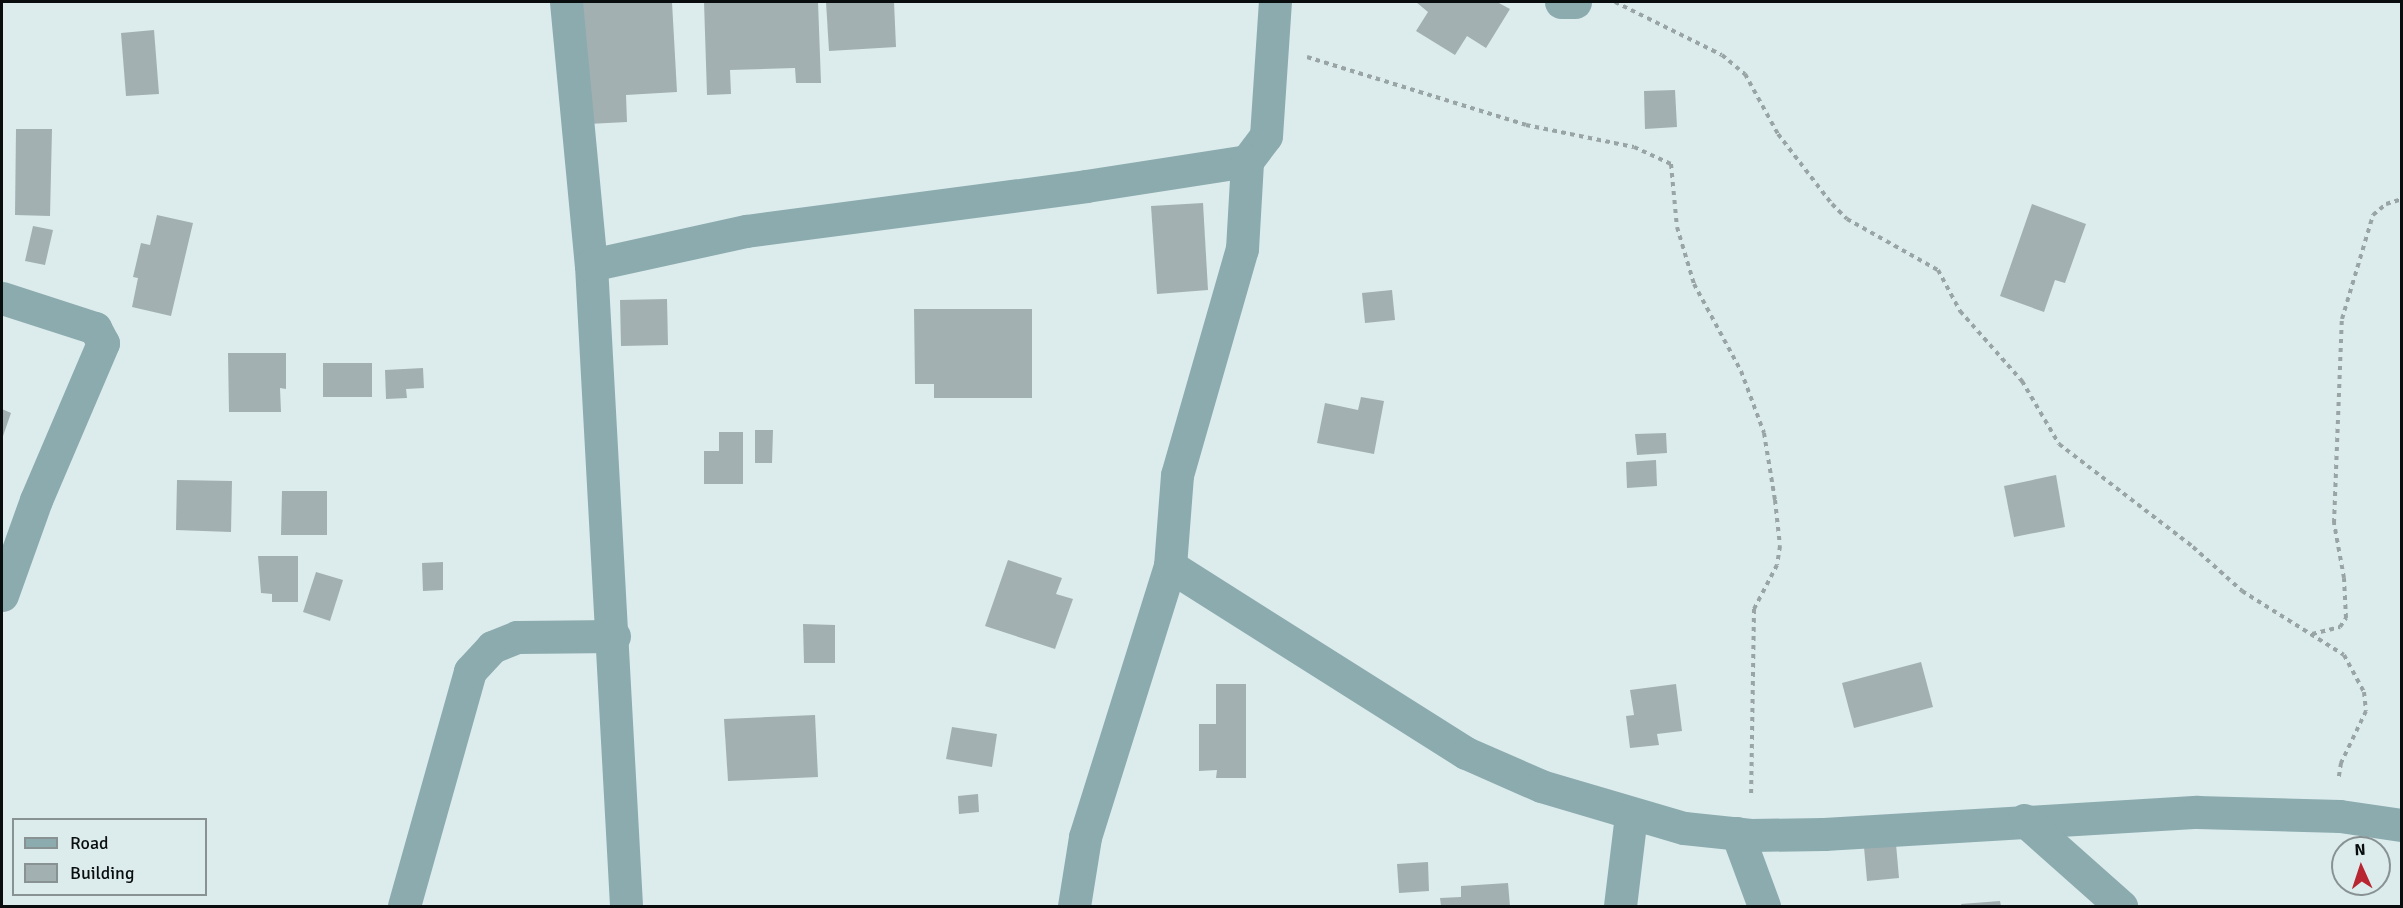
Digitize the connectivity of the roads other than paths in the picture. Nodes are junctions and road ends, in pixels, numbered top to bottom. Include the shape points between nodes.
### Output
1 (566, 2) edge
2 (1275, 2) edge
3 (1561, 2) edge
4 (1575, 2) edge
5 (1247, 161) junction
6 (591, 265) junction
7 (2, 298) edge
8 (1170, 566) junction
9 (2, 595) edge
10 (614, 636) junction
11 (1631, 815) junction
12 (2025, 820) junction
13 (2402, 825) edge
14 (1744, 834) junction
15 (404, 906) edge
16 (626, 906) edge
17 (1074, 906) edge
18 (1620, 906) edge
19 (1764, 906) edge
20 (2121, 906) edge

1 - 6 street
2 - 5 street via 1266,136
3 - 4 street
5 - 6 street via 746,231
5 - 8 street via 1242,249 1177,475
6 - 10 street
7 - 9 street via 95,328 103,343 36,500
8 - 11 street via 1466,753 1541,786
8 - 17 street via 1085,837
10 - 15 street via 517,637 492,647 470,671
10 - 16 street
11 - 14 street via 1684,828
11 - 18 street
12 - 13 street via 2197,812 2340,816
12 - 14 street
12 - 20 street
14 - 19 street

